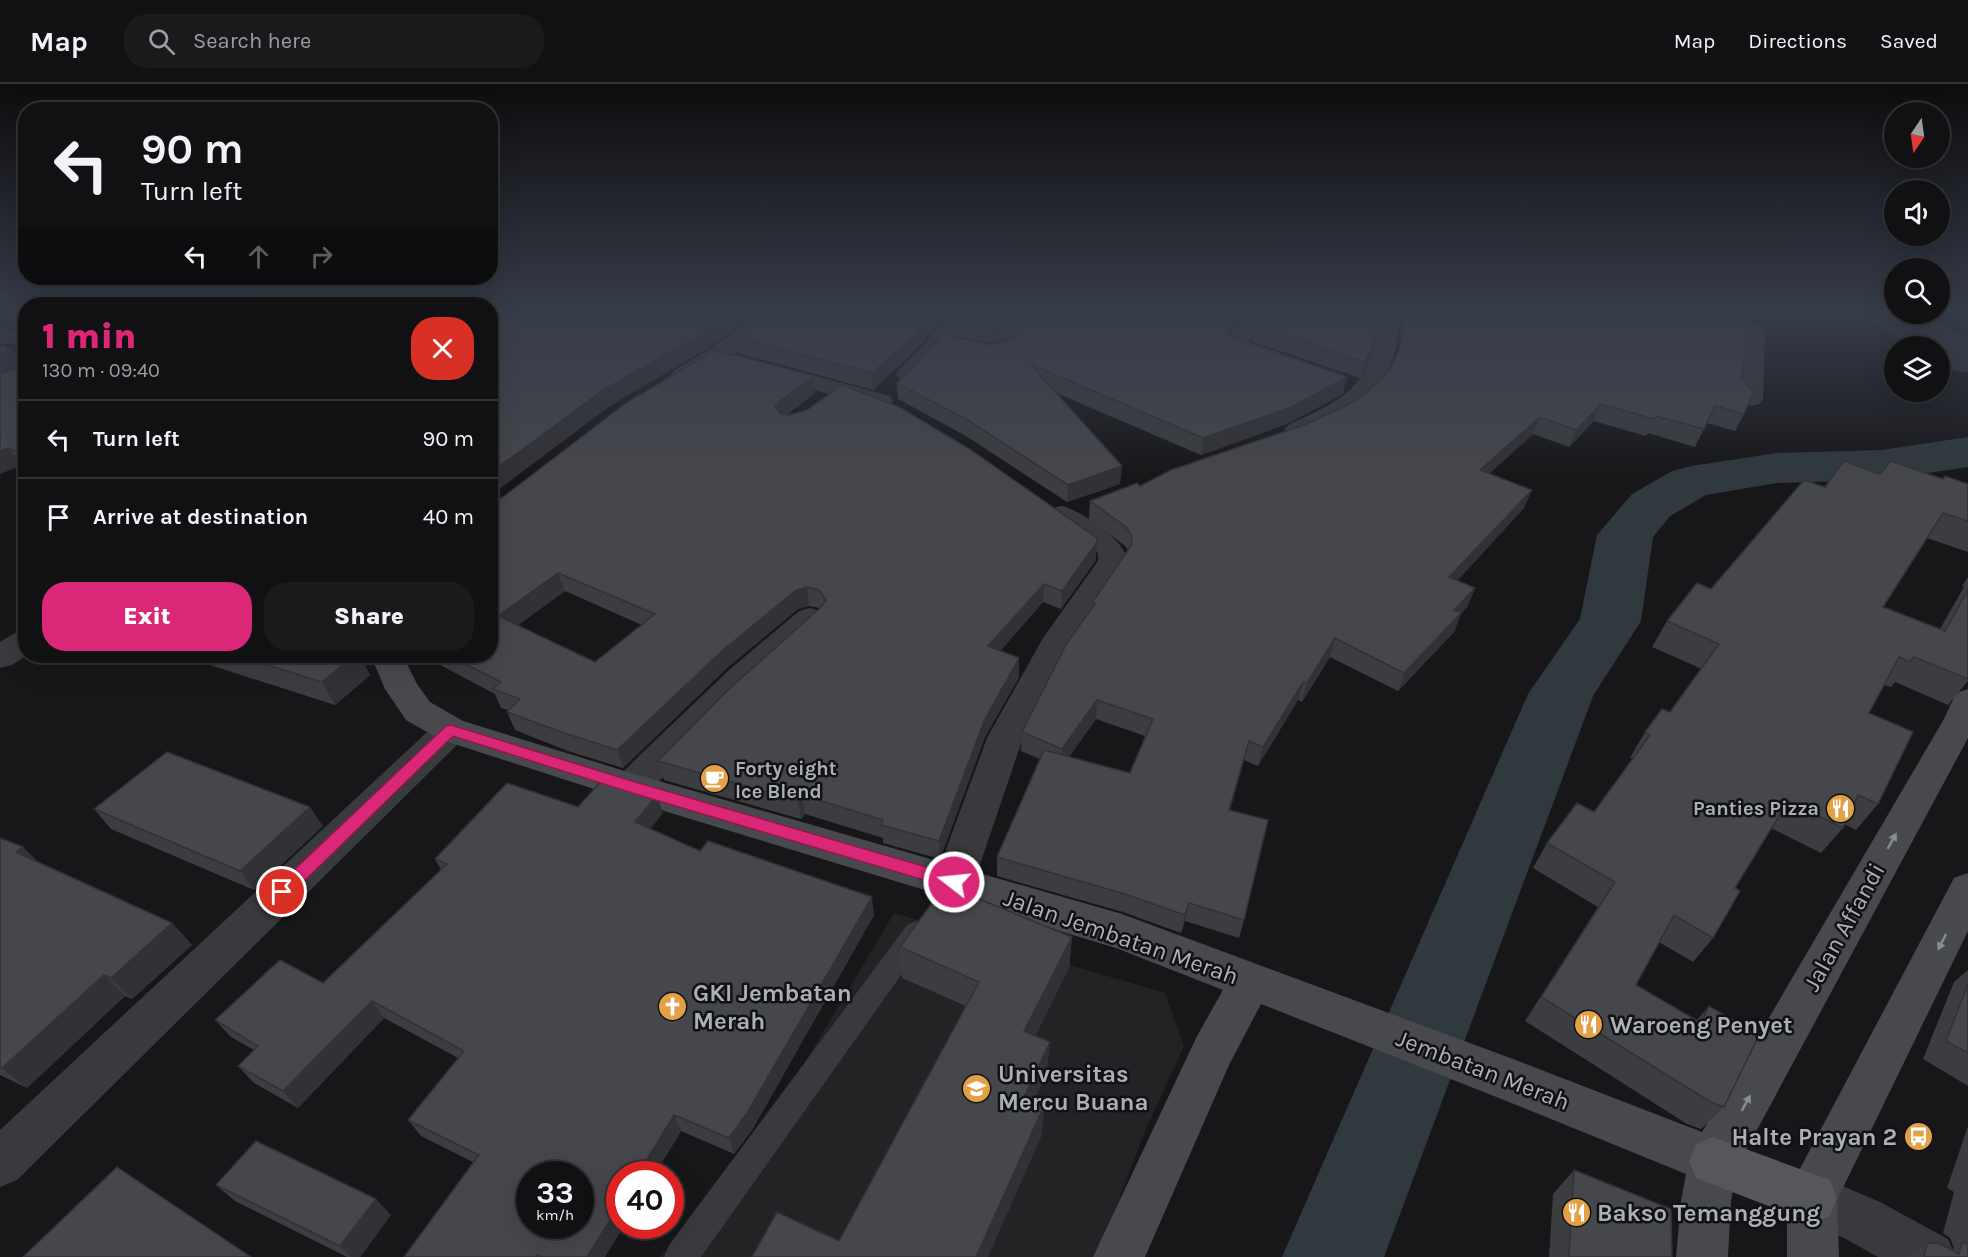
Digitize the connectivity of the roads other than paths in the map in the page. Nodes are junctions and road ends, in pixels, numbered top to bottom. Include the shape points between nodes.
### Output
1 (694, 369) edge
2 (761, 369) edge
3 (917, 369) edge
4 (1380, 369) edge
5 (1752, 369) edge
6 (667, 385) edge
7 (839, 390) junction
8 (1751, 399) edge
9 (812, 410) edge
10 (1272, 440) edge
11 (1065, 508) dead end
12 (810, 618) edge
13 (18, 646) edge
14 (0, 657) edge
15 (390, 663) edge
16 (1968, 701) edge
17 (451, 730) junction
18 (632, 787) junction
19 (1968, 890) edge
20 (942, 898) junction
21 (1251, 981) junction
22 (1713, 1161) junction
23 (0, 1163) edge
24 (1812, 1198) junction
25 (681, 1257) edge
26 (1119, 1257) edge
27 (1702, 1257) edge
28 (1813, 1257) edge
29 (1929, 1257) edge

1 - 6 street
2 - 7 street
3 - 7 street via 889,406
4 - 10 street via 1356,387 1334,412
5 - 8 street
7 - 9 street
11 - 20 street via 1108,547 1113,561 1059,638 1005,738
12 - 18 street via 690,725
13 - 14 street
15 - 17 street, Jalan Jembatan Merah via 418,711
22 -> 16 street, Jalan Affandi
17 - 18 street, Jalan Jembatan Merah
17 - 23 street
18 - 20 street, Jalan Jembatan Merah
19 -> 24 street
20 - 21 street, Jalan Jembatan Merah via 1122,932
20 - 25 lane
21 - 22 street, Jembatan Merah
21 - 26 street, Jalan Jembatan Merah via 1213,1051
22 - 24 main road
22 - 27 street, Jalan Affandi
24 - 28 street
24 - 29 street via 1863,1220

